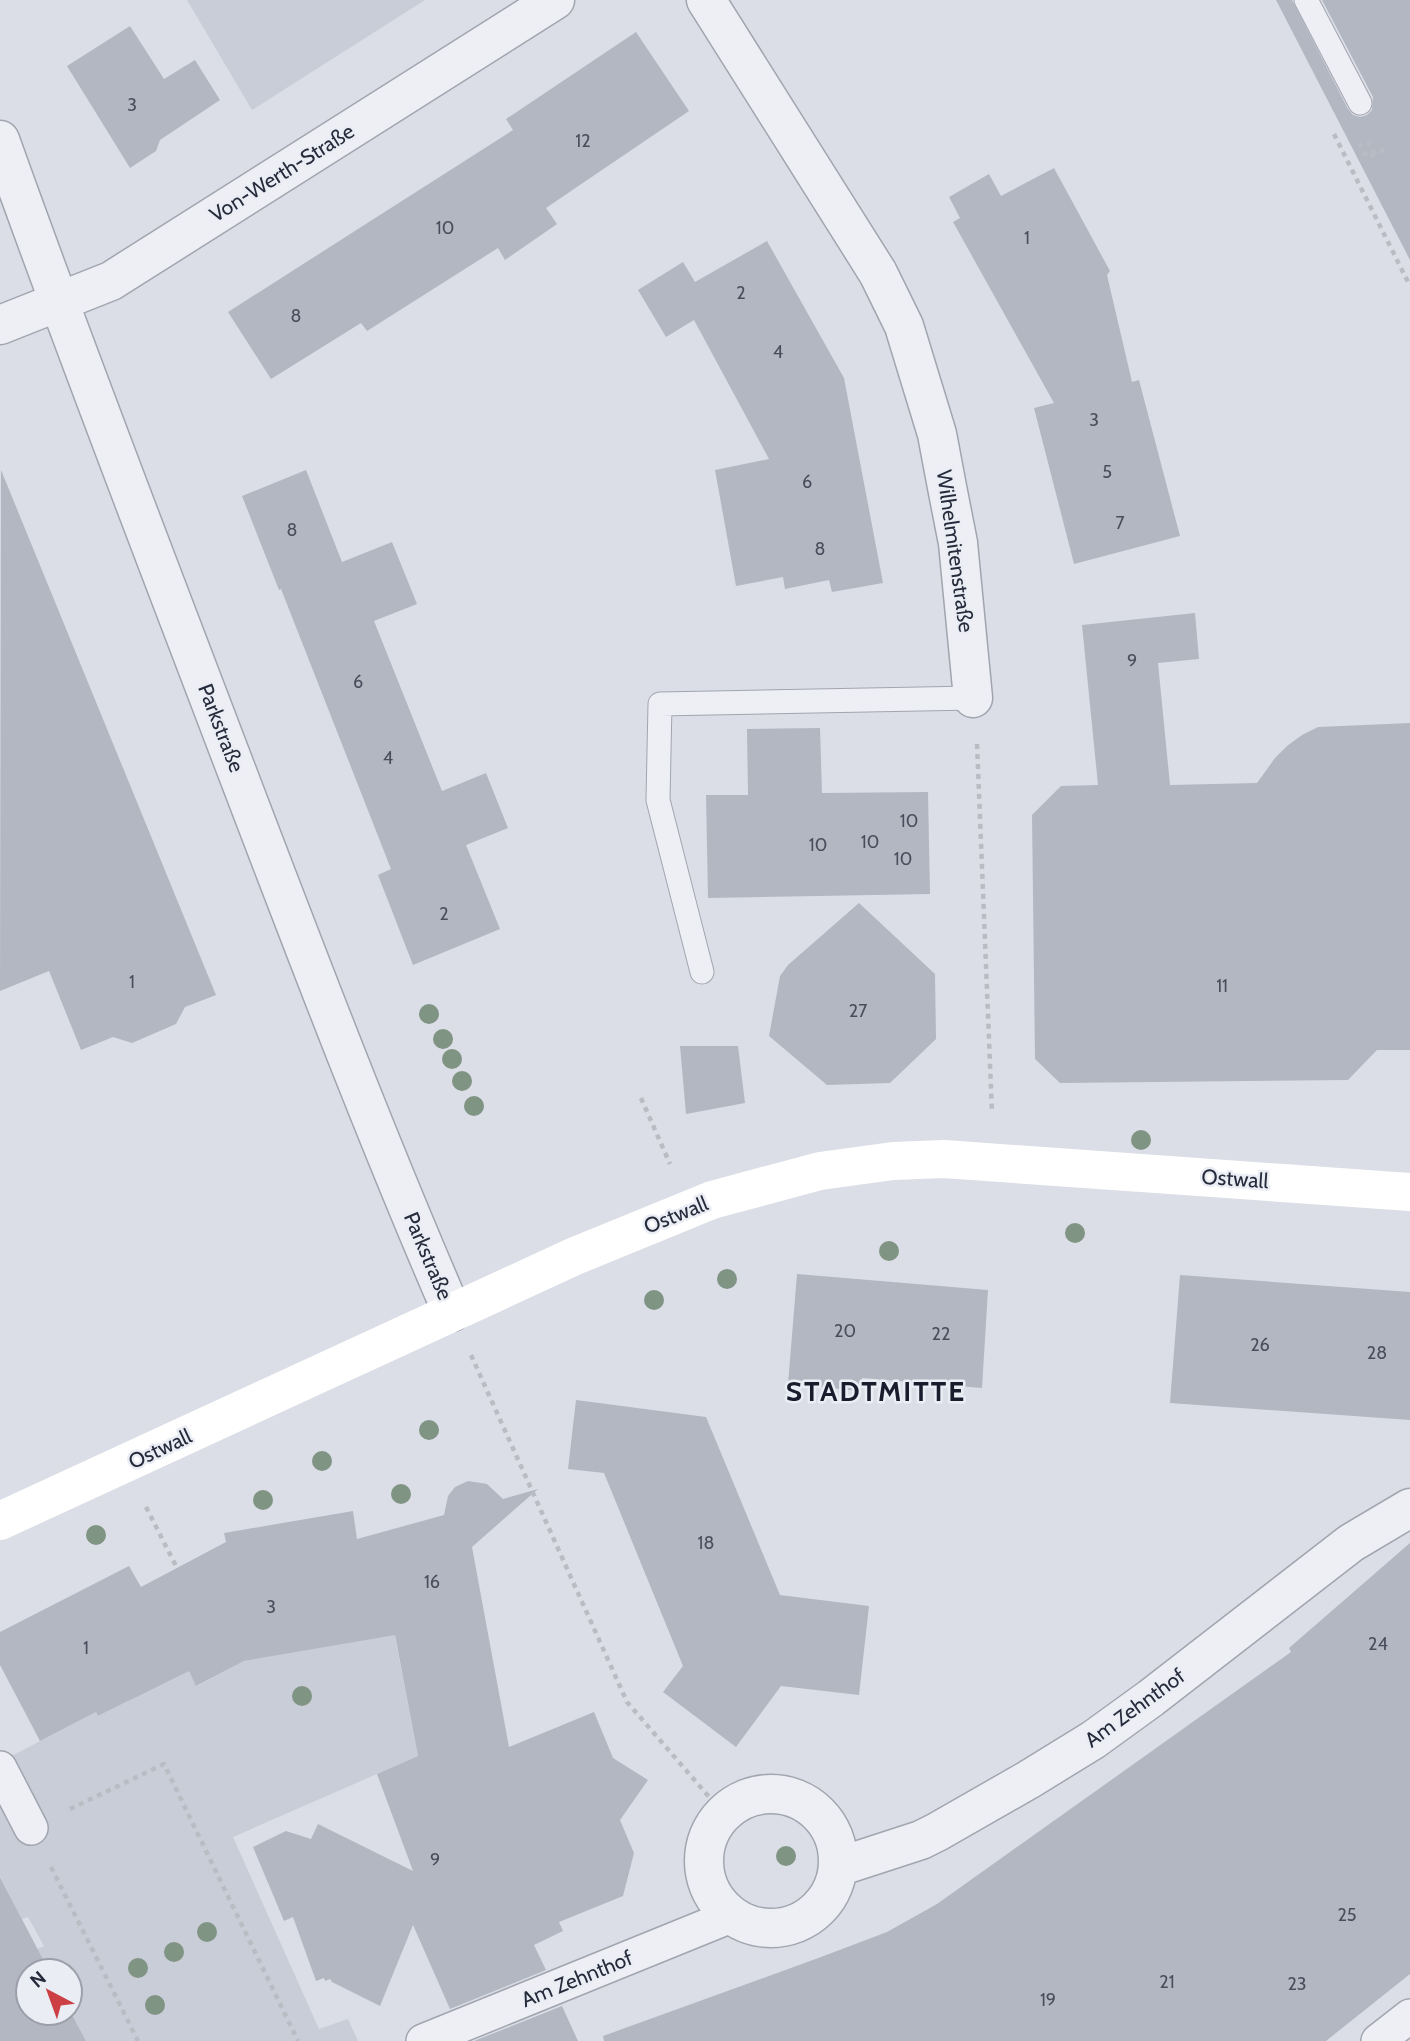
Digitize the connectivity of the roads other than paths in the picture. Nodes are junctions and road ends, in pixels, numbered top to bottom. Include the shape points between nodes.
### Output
1 (555, 0) edge
2 (706, 0) edge
3 (1306, 0) edge
4 (1360, 103) dead end
5 (0, 140) edge
6 (58, 301) junction
7 (0, 325) edge
8 (973, 698) joint
9 (702, 972) dead end
10 (1410, 1192) edge
11 (452, 1312) junction
12 (1410, 1508) edge
13 (0, 1521) edge
14 (0, 1768) edge
15 (32, 1828) road end
16 (838, 1867) junction
17 (731, 1916) junction
18 (1410, 2016) edge
19 (423, 2041) edge
20 (1378, 2041) edge

1 - 6 street, Von-Werth-Straße via 111,281
2 - 8 street, Wilhelmitenstraße via 878,273 904,326 937,434 949,498
3 - 4 lane
5 - 6 street, Parkstraße
6 - 7 street, Von-Werth-Straße
6 - 11 street, Parkstraße via 346,1057
8 - 9 lane via 660,704 658,800
10 - 11 main road, Ostwall via 944,1159 893,1161 820,1171 748,1189 575,1256
11 - 13 main road, Ostwall
12 - 16 street, Am Zehnthof via 1351,1543 1152,1698 1071,1753 921,1840
14 - 15 street
16 - 17 street via 823,1904 789,1927 769,1930
16 - 17 street via 830,1826 800,1799 759,1794 739,1801 709,1833 703,1855 705,1878 715,1900
17 - 19 street, Am Zehnthof
18 - 20 street

